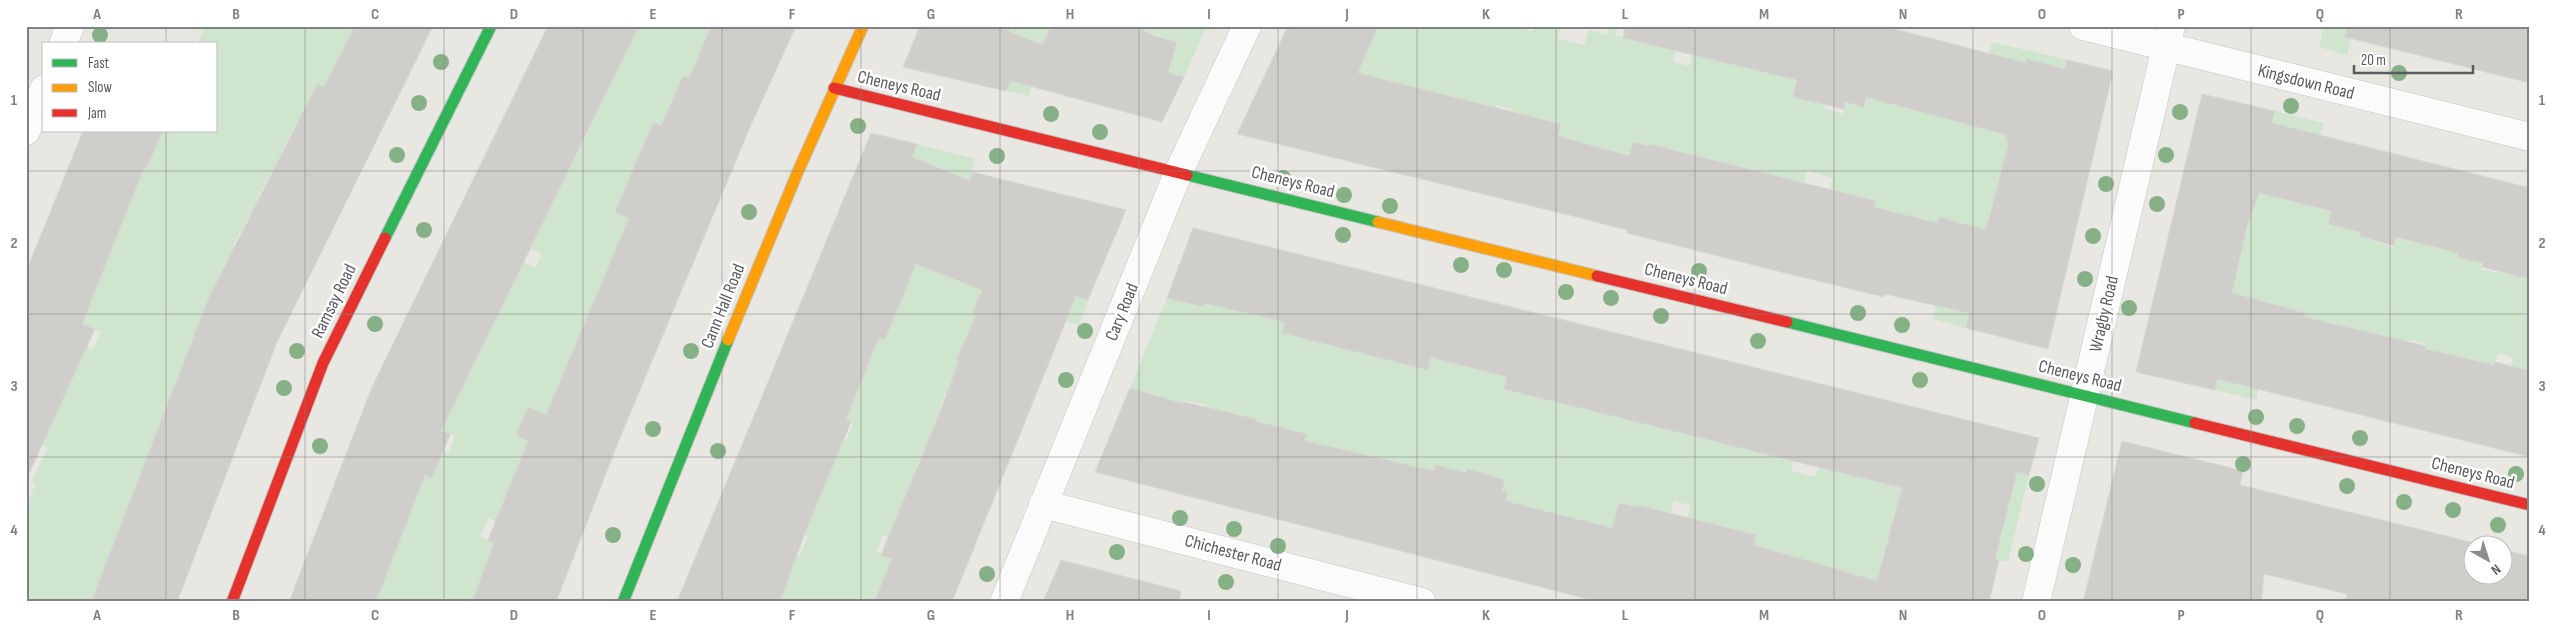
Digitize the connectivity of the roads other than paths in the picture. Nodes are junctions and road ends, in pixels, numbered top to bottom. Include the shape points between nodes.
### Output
1 (70, 26) edge
2 (491, 26) edge
3 (863, 26) edge
4 (1247, 26) edge
5 (2082, 26) edge
6 (2169, 36) edge
7 (64, 42) edge
8 (834, 88) junction
9 (42, 95) edge
10 (26, 132) edge
11 (2530, 137) edge
12 (1179, 171) junction
13 (2085, 395) junction
14 (1043, 504) junction
15 (2530, 505) edge
16 (232, 602) edge
17 (623, 602) edge
18 (1004, 602) edge
19 (1422, 602) edge
20 (2036, 602) edge

1 - 7 street
2 - 16 street, Ramsay Road via 323,363
3 - 8 street, Cann Hall Road
4 - 12 street, Cary Road
5 - 6 street, Kingsdown Road
6 - 11 street, Kingsdown Road
6 - 13 street, Wragby Road
8 - 12 street, Cheneys Road
8 - 17 street, Cann Hall Road
9 - 10 street
12 - 13 street, Cheneys Road
12 - 14 street, Cary Road
13 - 15 street, Cheneys Road
13 - 20 street, Wragby Road
14 - 18 street, Cary Road
14 - 19 street, Chichester Road

